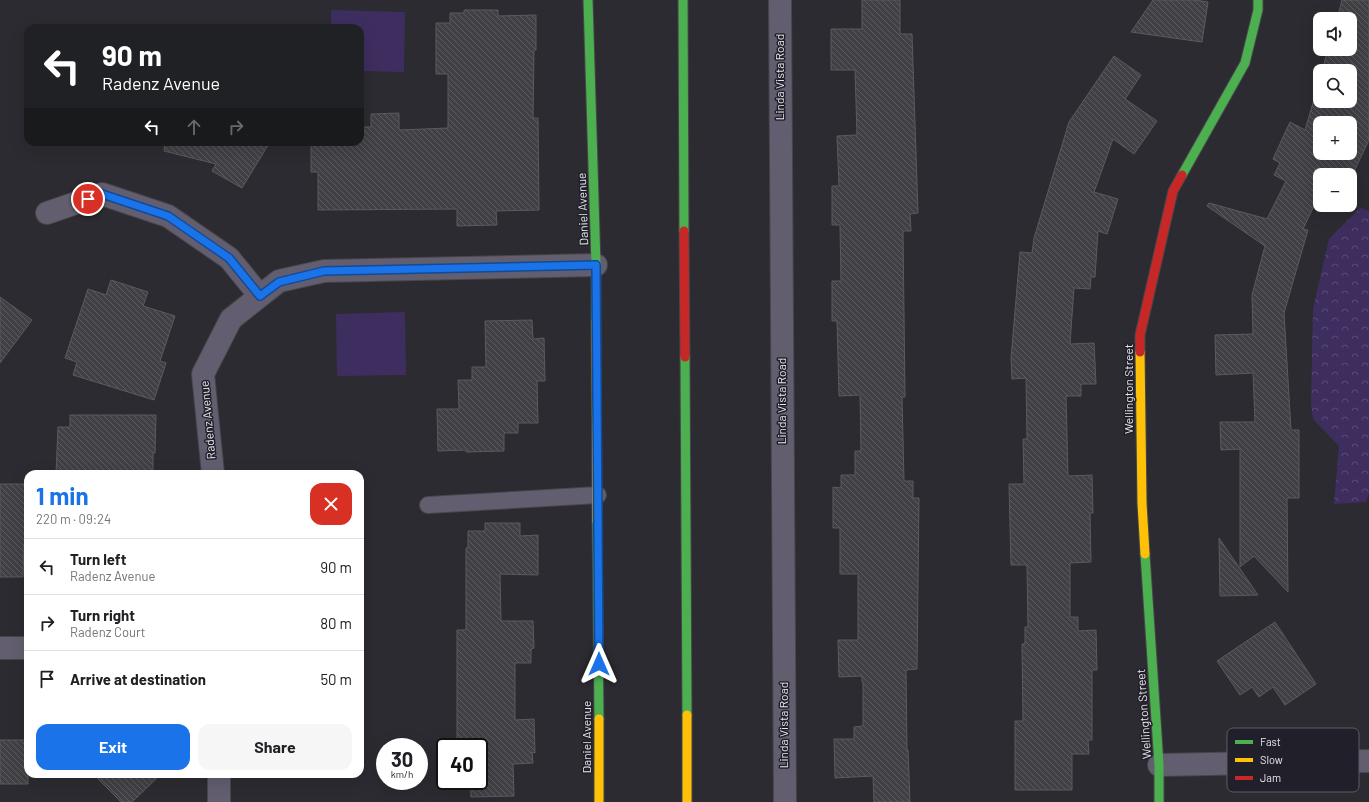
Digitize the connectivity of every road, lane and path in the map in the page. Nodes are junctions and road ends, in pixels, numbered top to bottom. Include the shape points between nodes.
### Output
1 (588, 0) edge
2 (682, 0) edge
3 (780, 0) edge
4 (1258, 0) edge
5 (47, 213) dead end
6 (596, 265) junction
7 (260, 296) junction
8 (213, 470) edge
9 (598, 495) junction
10 (428, 505) dead end
11 (0, 648) edge
12 (24, 648) edge
13 (1359, 761) edge
14 (1369, 761) edge
15 (1227, 764) edge
16 (1159, 765) junction
17 (219, 778) edge
18 (219, 802) edge
19 (599, 802) edge
20 (687, 802) edge
21 (785, 802) edge
22 (1159, 802) edge

1 - 6 street, Daniel Avenue
2 - 20 street
3 - 21 street, Linda Vista Road
4 - 16 street, Wellington Street via 1258,10 1244,63 1174,191 1140,335 1142,503
5 - 7 street via 102,194 168,216 229,258
6 - 7 street, Radenz Avenue via 324,271 279,282
6 - 9 street, Daniel Avenue
7 - 8 street, Radenz Avenue via 231,319 203,374
9 - 10 lane
9 - 19 street, Daniel Avenue
11 - 12 street
13 - 14 street
15 - 16 street
16 - 22 street, Wellington Street
17 - 18 street

